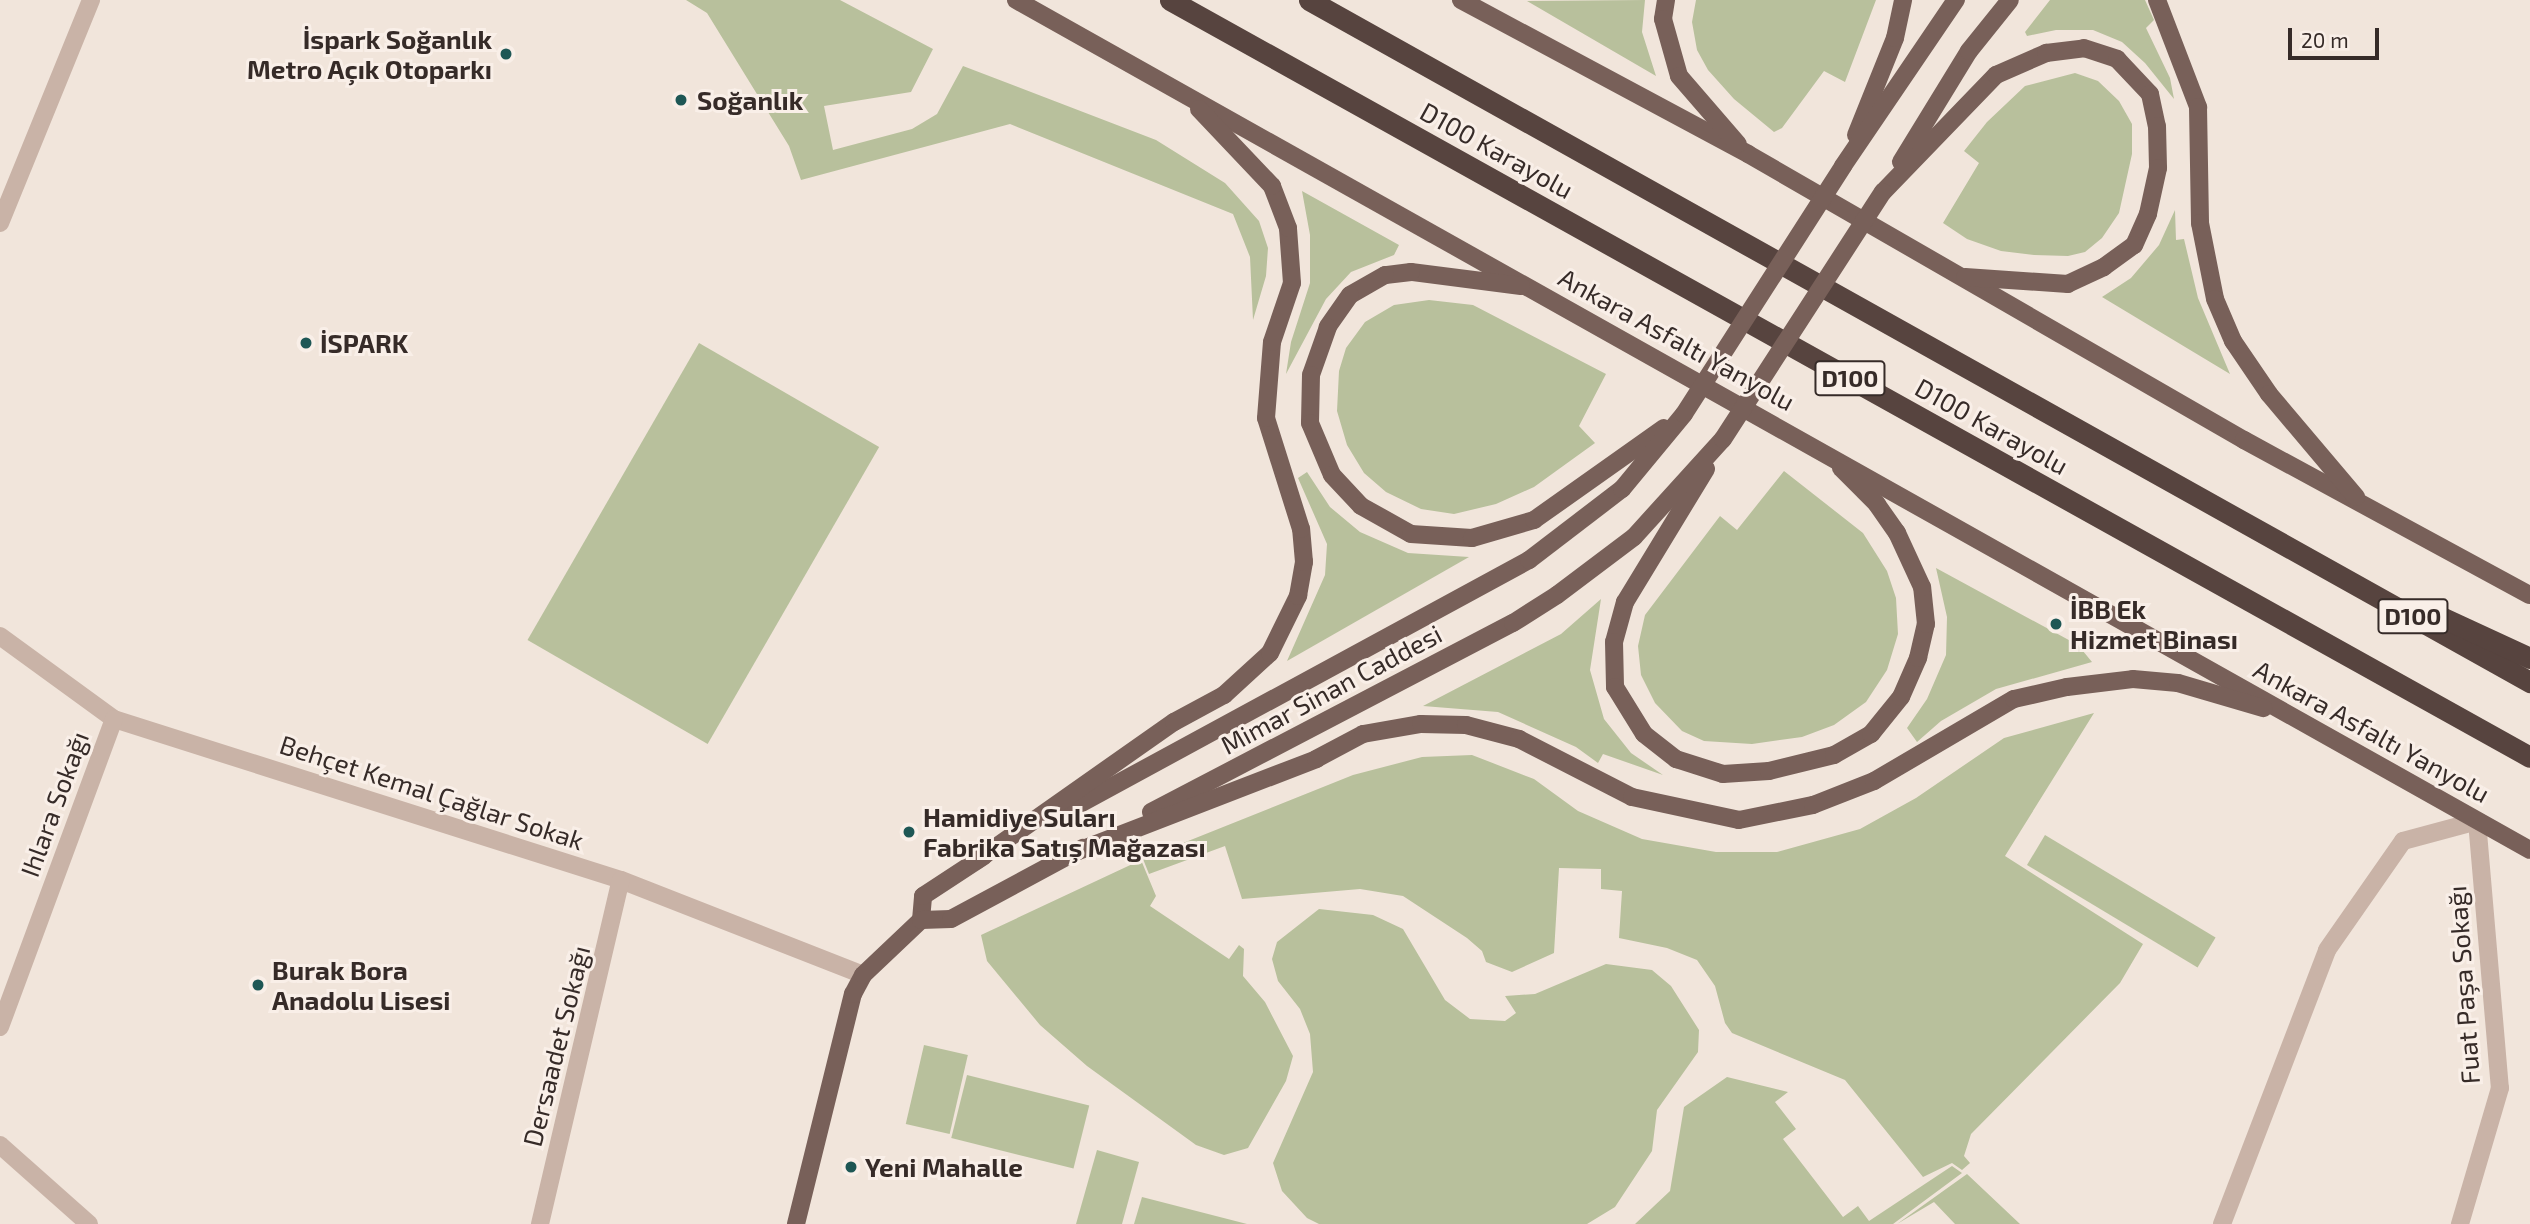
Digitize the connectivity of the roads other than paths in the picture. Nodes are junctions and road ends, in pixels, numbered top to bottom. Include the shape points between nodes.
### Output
1 (91, 0) edge
2 (1016, 0) edge
3 (1170, 0) edge
4 (1309, 0) edge
5 (1461, 0) edge
6 (1666, 0) edge
7 (1903, 0) edge
8 (1956, 0) edge
9 (2010, 0) edge
10 (2157, 0) edge
11 (1187, 97) junction
12 (1748, 154) junction
13 (1843, 166) junction
14 (1883, 192) junction
15 (0, 223) edge
16 (1955, 276) junction
17 (1532, 288) junction
18 (1684, 414) junction
19 (1723, 439) junction
20 (1824, 452) junction
21 (2365, 508) junction
22 (2297, 551) junction
23 (2530, 595) edge
24 (0, 636) edge
25 (2530, 658) edge
26 (2530, 682) edge
27 (2290, 716) junction
28 (114, 719) junction
29 (2530, 757) edge
30 (2477, 821) junction
31 (2530, 850) edge
32 (1073, 853) junction
33 (975, 861) junction
34 (621, 880) junction
35 (921, 920) junction
36 (863, 975) junction
37 (0, 1027) edge
38 (0, 1145) edge
39 (89, 1224) edge
40 (540, 1224) edge
41 (796, 1224) edge
42 (2222, 1224) edge
43 (2460, 1224) edge

1 - 15 street
2 - 11 main road, Ankara Asfaltı Yanyolu
3 - 29 highway, D100 Karayolu / D100
4 - 22 highway, D100 Karayolu / D100
5 - 12 main road
6 - 12 main road via 1663,19 1679,76
7 - 13 main road via 1895,38
8 - 13 main road
9 - 14 main road via 1969,51
10 - 21 main road via 2197,107 2200,223 2215,299 2233,341 2269,394
11 - 17 main road, Ankara Asfaltı Yanyolu
11 - 33 main road via 1272,186 1288,228 1292,283 1272,342 1266,418 1301,529 1304,562 1298,596 1270,653 1224,695 1174,722
12 - 16 main road
13 - 18 main road, Mimar Sinan Caddesi, bridge
14 - 16 main road via 1997,75 2026,59 2084,48 2117,59 2150,94 2158,167 2148,214 2134,245 2104,267 2068,284
14 - 19 main road, bridge
16 - 21 main road
17 - 18 main road via 1411,272 1385,275 1349,295 1328,327 1311,375 1310,423 1332,475 1361,506 1411,534 1472,538 1534,520
17 - 20 main road, Ankara Asfaltı Yanyolu
18 - 33 main road, Mimar Sinan Caddesi via 1622,489 1529,560
19 - 20 main road via 1625,602 1614,642 1615,687 1644,734 1676,759 1723,774 1769,771 1834,755 1871,734 1901,697 1918,658 1926,624 1922,587 1877,503
19 - 32 main road, Mimar Sinan Caddesi via 1634,537 1513,623
20 - 27 main road, Ankara Asfaltı Yanyolu
21 - 23 main road
22 - 25 highway
22 - 26 highway, D100 Karayolu / D100
24 - 28 street, Behçet Kemal Çağlar Sokak
27 - 30 main road, Ankara Asfaltı Yanyolu
27 - 32 main road via 2178,682 2133,680 2067,687 2014,699 1874,782 1813,806 1739,820 1632,797 1519,739 1466,725 1421,724 1363,734 1316,759
28 - 34 street, Behçet Kemal Çağlar Sokak
28 - 37 street, Ihlara Sokağı
30 - 31 main road, Ankara Asfaltı Yanyolu
30 - 42 street via 2403,841 2327,950
30 - 43 street, Fuat Paşa Sokağı via 2500,1088
32 - 35 main road, Mimar Sinan Caddesi via 951,919
33 - 35 main road, Mimar Sinan Caddesi via 923,896
34 - 36 street, Behçet Kemal Çağlar Sokak
34 - 40 street, Dersaadet Sokağı
35 - 36 main road, Mimar Sinan Caddesi
36 - 41 main road, Mimar Sinan Caddesi via 853,994
38 - 39 street

